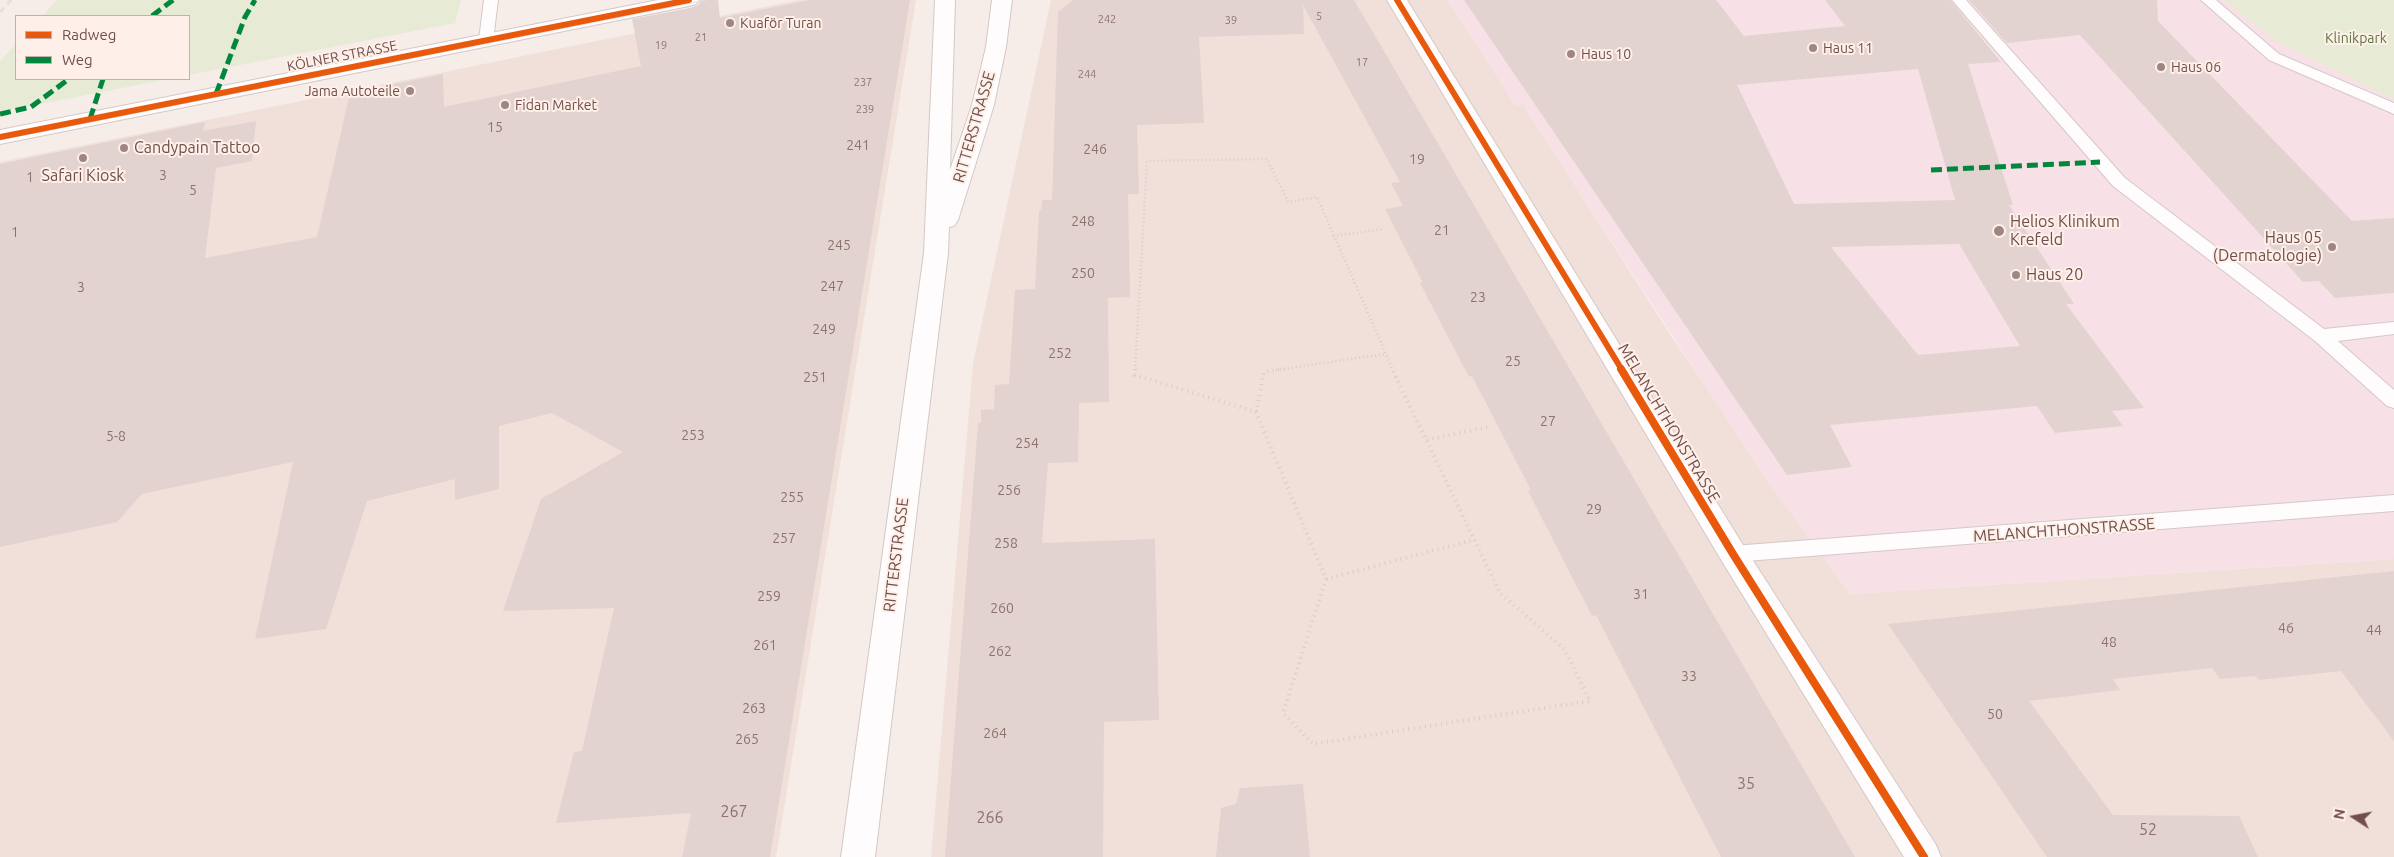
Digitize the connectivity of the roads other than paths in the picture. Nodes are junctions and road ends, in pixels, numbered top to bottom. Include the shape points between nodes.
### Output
1 (491, 0) edge
2 (689, 0) edge
3 (945, 0) edge
4 (1002, 0) edge
5 (1397, 0) edge
6 (1959, 0) edge
7 (2208, 0) edge
8 (486, 40) junction
9 (2394, 109) edge
10 (0, 137) edge
11 (936, 253) junction
12 (2394, 328) edge
13 (2321, 336) junction
14 (2394, 401) edge
15 (2394, 504) edge
16 (1733, 554) junction
17 (858, 857) edge
18 (1924, 857) edge

1 - 8 lane
2 - 8 street, KÖLNER STRASSE
3 - 11 street, RITTERSTRASSE
4 - 11 street, RITTERSTRASSE via 983,105
5 - 16 street, MELANCHTHONSTRASSE
6 - 13 lane via 2118,182
7 - 9 lane via 2274,57
8 - 10 street, KÖLNER STRASSE
11 - 17 street, RITTERSTRASSE
12 - 13 lane
13 - 14 lane
15 - 16 lane, MELANCHTHONSTRASSE
16 - 18 street, MELANCHTHONSTRASSE

